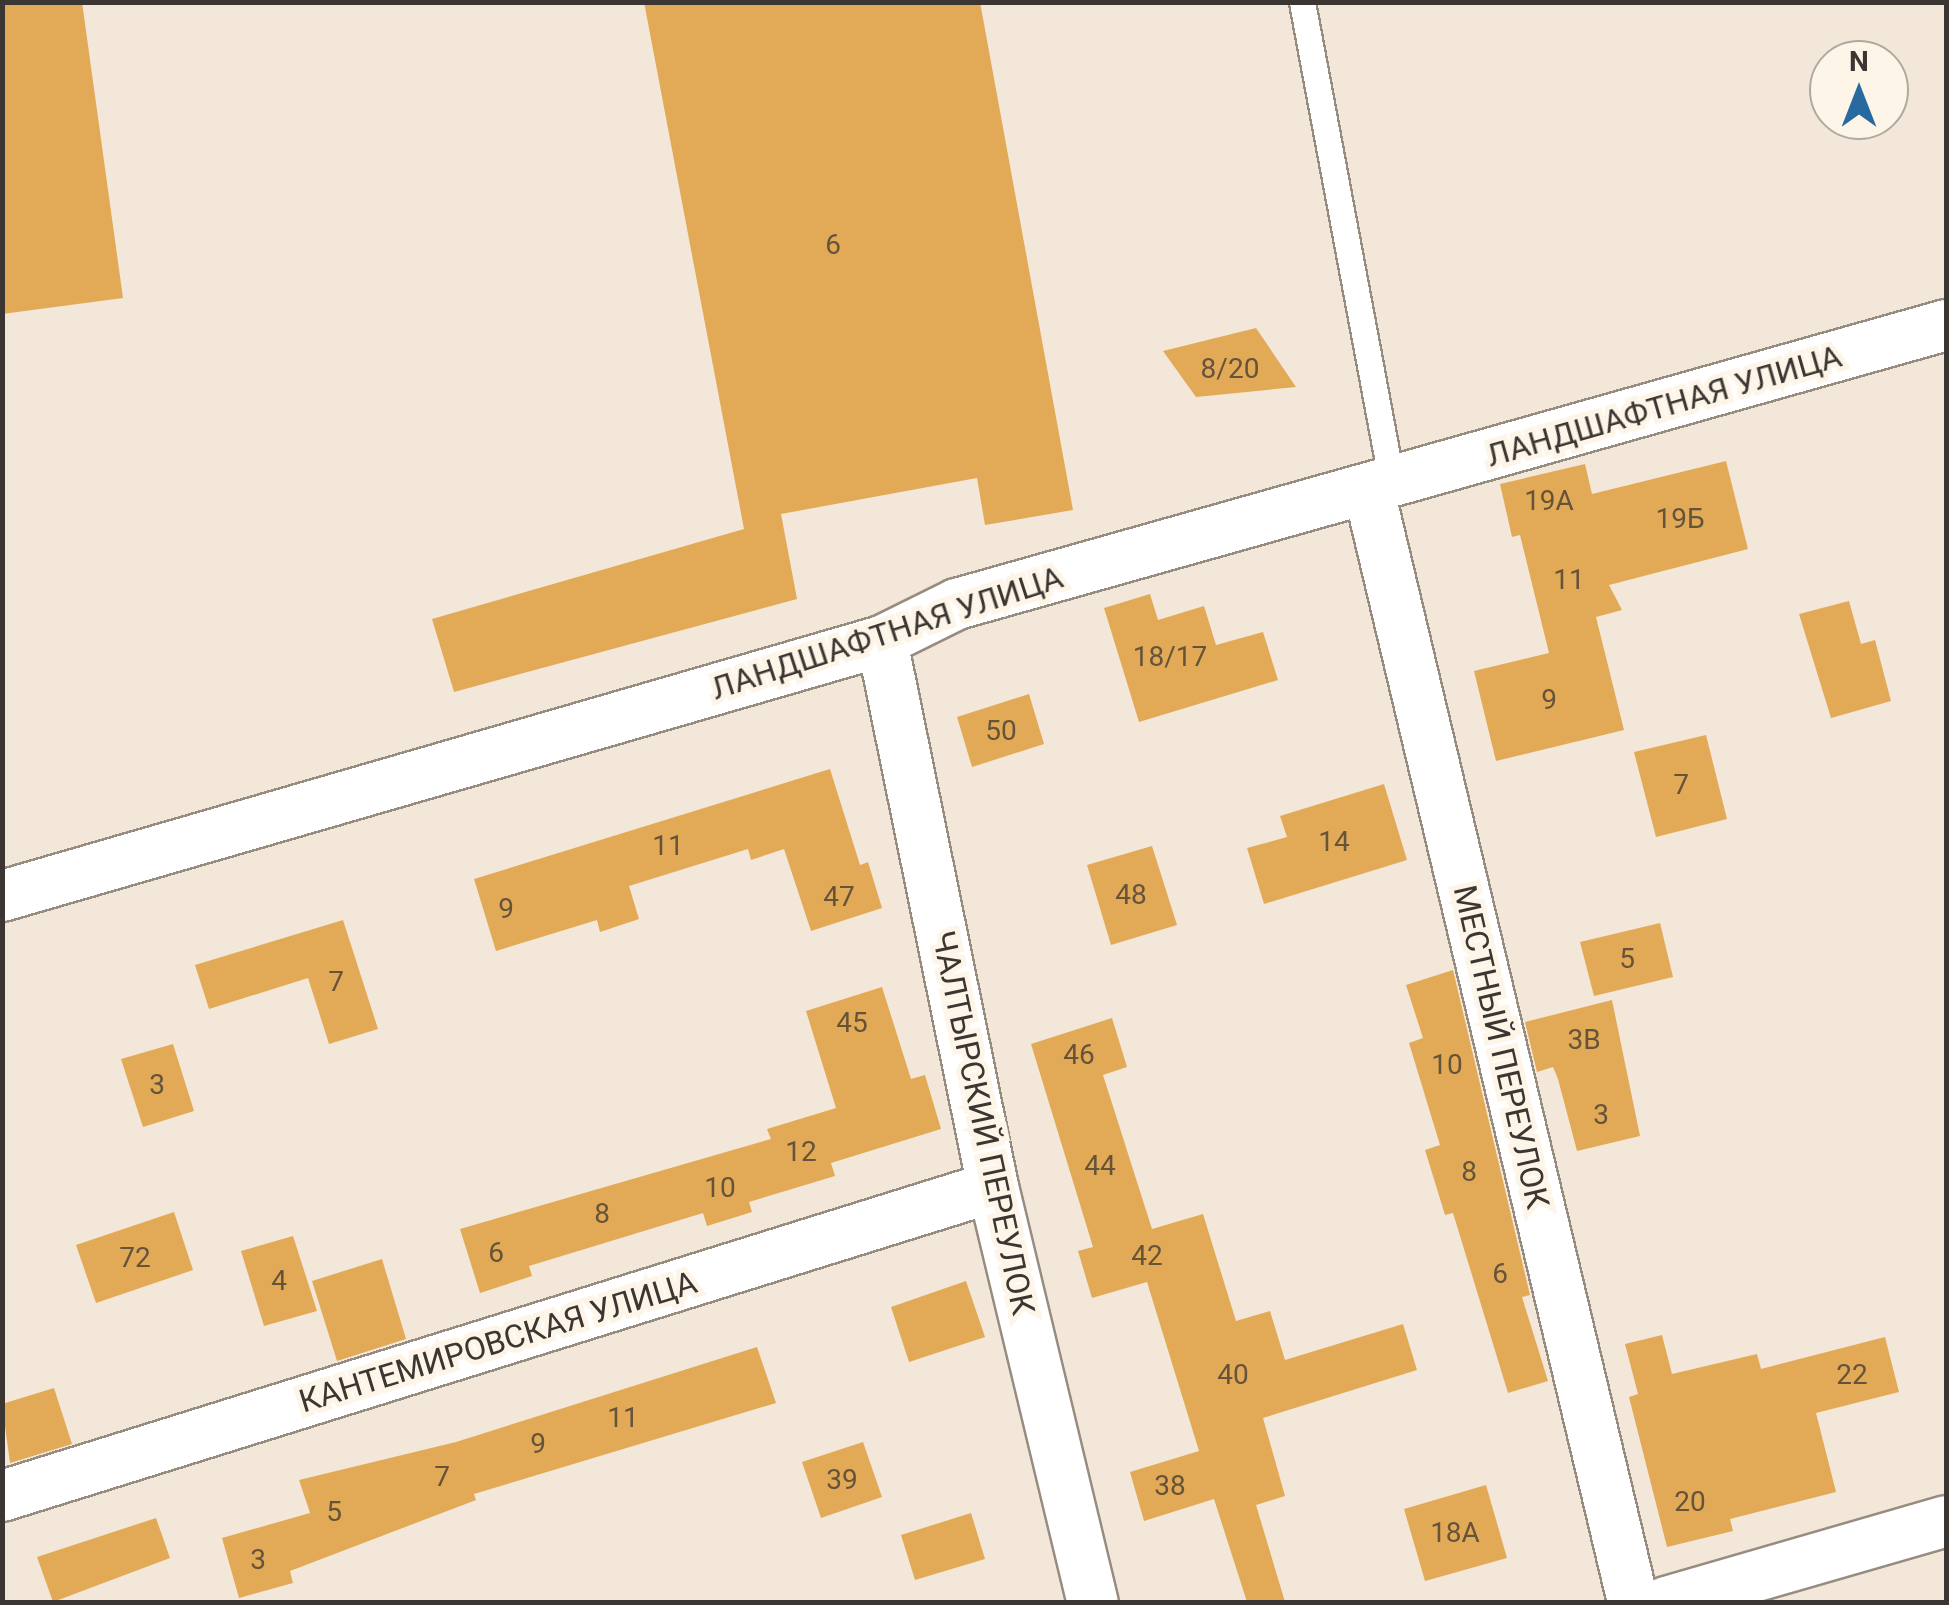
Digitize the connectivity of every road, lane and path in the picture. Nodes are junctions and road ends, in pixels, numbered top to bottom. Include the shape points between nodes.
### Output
1 (1302, 2) edge
2 (1946, 325) edge
3 (1380, 487) junction
4 (882, 642) junction
5 (2, 896) edge
6 (993, 1187) junction
7 (2, 1496) edge
8 (1946, 1521) edge
9 (1093, 1602) edge
10 (1633, 1602) edge
11 (1666, 1602) edge

1 - 3 lane
2 - 3 street, ЛАНДШАФТНАЯ УЛИЦА
3 - 4 street, ЛАНДШАФТНАЯ УЛИЦА via 957,604
3 - 10 street, МЕСТНЫЙ ПЕРЕУЛОК
4 - 5 street, ЛАНДШАФТНАЯ УЛИЦА
4 - 6 street, ЧАЛТЫРСКИЙ ПЕРЕУЛОК
6 - 7 street, КАНТЕМИРОВСКАЯ УЛИЦА
6 - 9 street, ЧАЛТЫРСКИЙ ПЕРЕУЛОК
8 - 11 street

